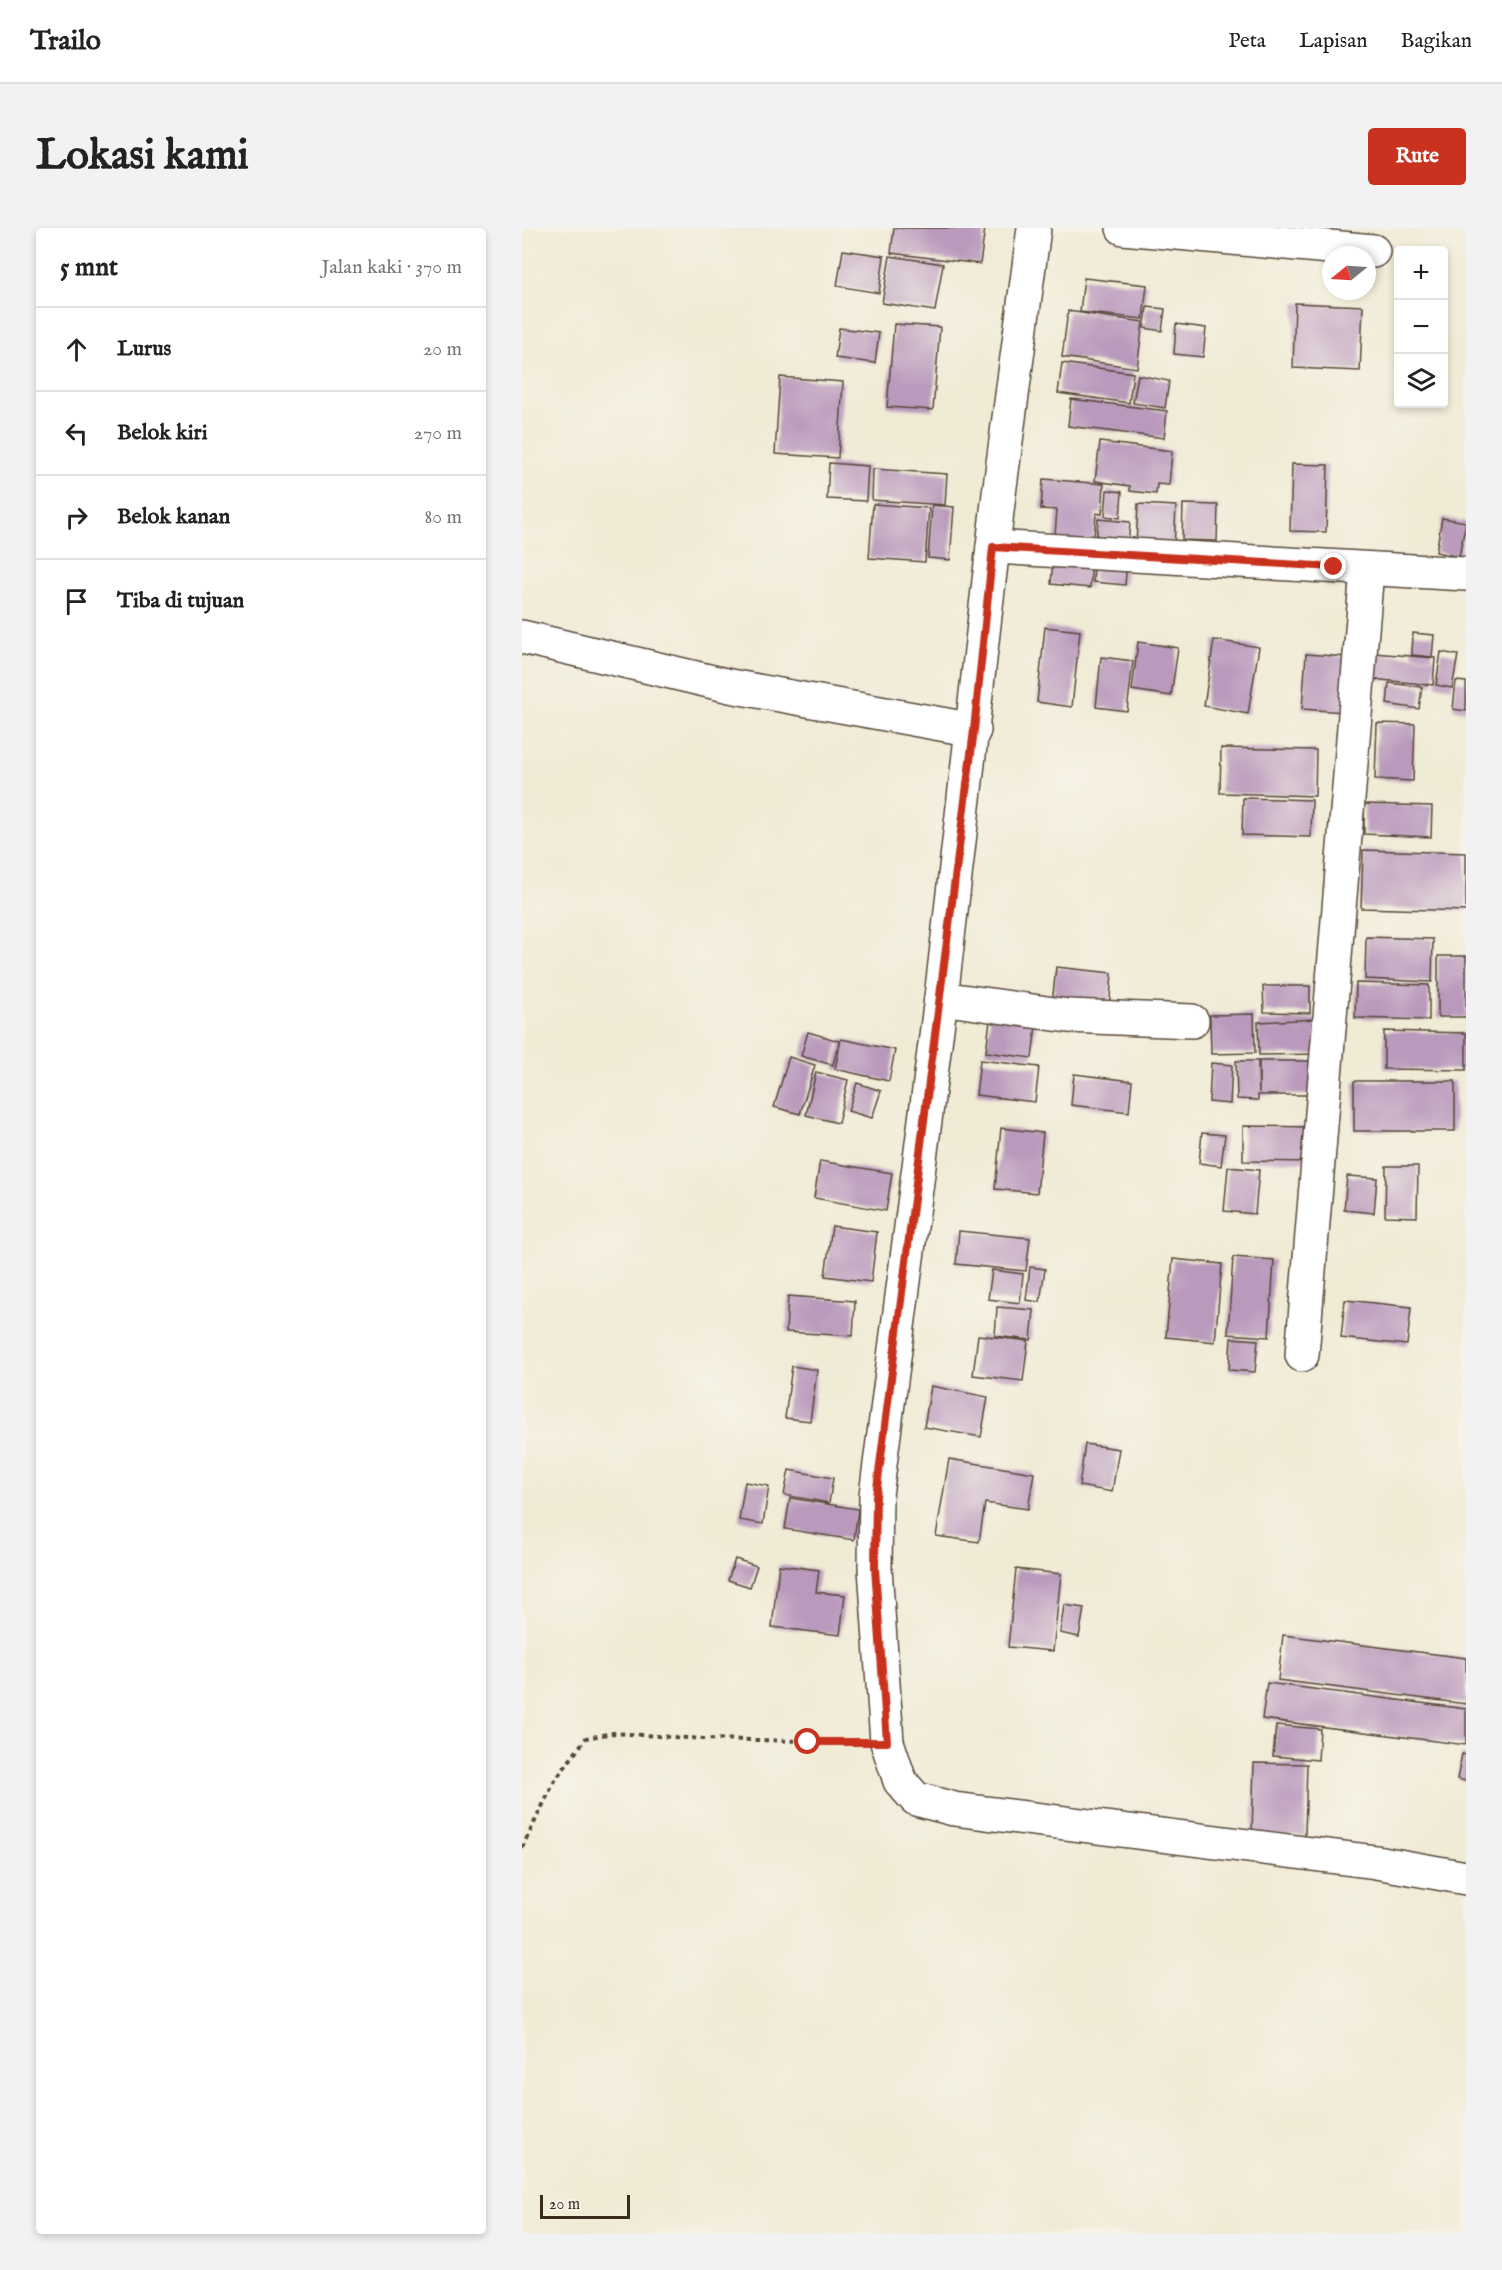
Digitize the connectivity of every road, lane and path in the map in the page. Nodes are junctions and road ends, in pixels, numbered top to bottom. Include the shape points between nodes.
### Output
1 (1034, 228) edge
2 (1123, 228) edge
3 (1322, 246) edge
4 (993, 547) junction
5 (1367, 570) junction
6 (1466, 574) edge
7 (522, 637) edge
8 (974, 730) junction
9 (940, 998) junction
10 (1192, 1021) dead end
11 (1302, 1354) dead end
12 (887, 1742) junction
13 (522, 1848) edge
14 (1466, 1878) edge

1 - 4 street
2 - 3 street
4 - 5 street
4 - 8 street
5 - 6 street
5 - 11 street
7 - 8 street via 730,686
8 - 9 street
9 - 10 street via 1068,1016
9 - 12 street via 876,1496 875,1568
12 - 13 path via 703,1739 613,1733 586,1738 554,1782
12 - 14 street via 900,1781 916,1799 954,1809 1376,1862

